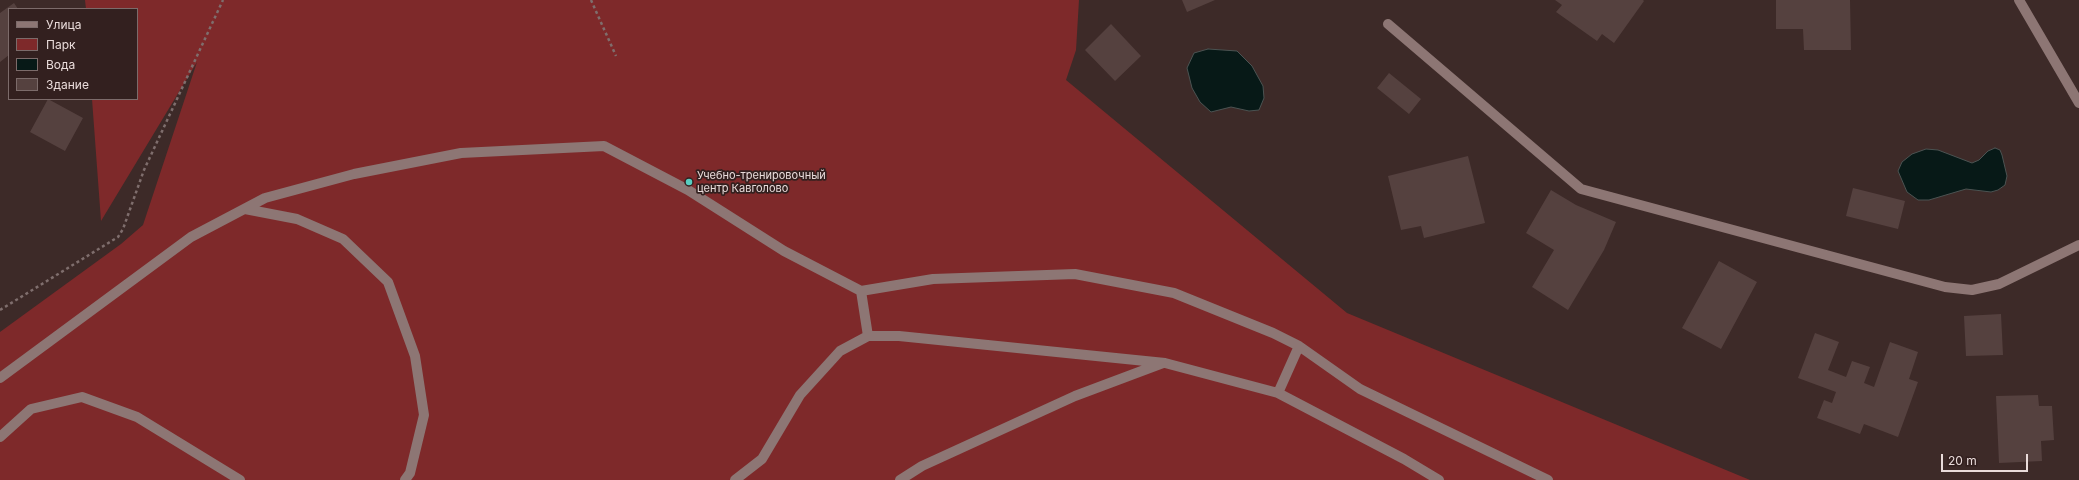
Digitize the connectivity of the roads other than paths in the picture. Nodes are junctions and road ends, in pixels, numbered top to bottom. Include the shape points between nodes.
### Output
1 (2019, 0) edge
2 (1388, 24) dead end
3 (2079, 103) edge
4 (245, 209) junction
5 (2079, 244) edge
6 (861, 291) junction
7 (868, 336) junction
8 (1299, 346) junction
9 (1164, 363) junction
10 (0, 378) edge
11 (1278, 393) junction
12 (0, 437) edge
13 (240, 480) edge
14 (405, 480) edge
15 (735, 480) edge
16 (900, 480) edge
17 (1439, 480) edge
18 (1548, 480) edge

1 - 3 street
2 - 5 street via 1581,189 1945,287 1972,290 1999,284
4 - 6 street via 265,198 354,174 462,153 604,146 688,190 784,251
4 - 10 street via 191,237
4 - 14 street via 297,219 343,239 388,282 415,356 424,415 410,473
6 - 7 street
6 - 8 street via 933,279 1075,274 1174,293
7 - 9 street via 899,336
7 - 15 street via 840,351 800,395 762,459
8 - 11 street
8 - 18 street via 1360,389
9 - 11 street
9 - 16 street via 1075,396 922,466
11 - 17 street
12 - 13 street via 31,408 82,397 137,417

